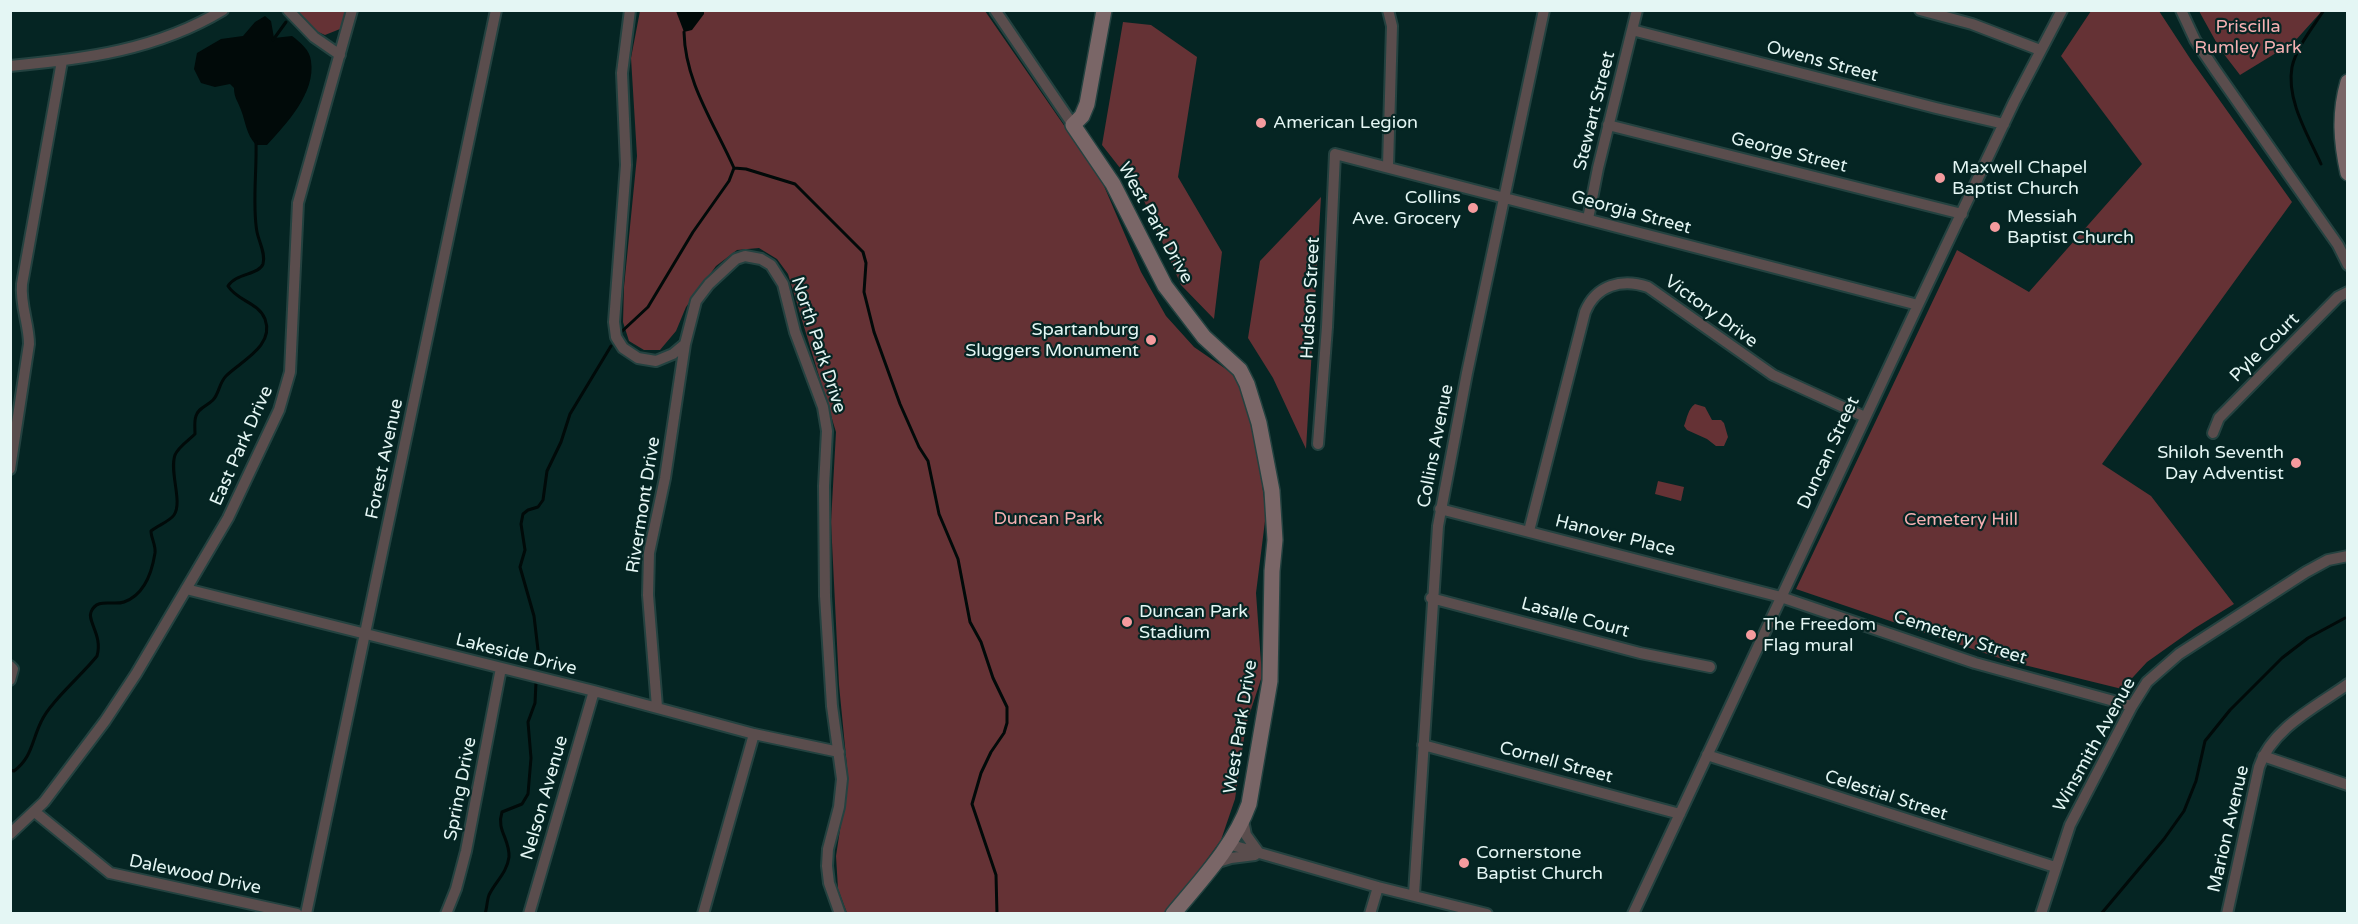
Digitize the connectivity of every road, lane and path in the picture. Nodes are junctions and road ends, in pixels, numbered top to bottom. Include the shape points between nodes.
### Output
1 (223, 10) edge
2 (288, 10) edge
3 (352, 10) edge
4 (496, 10) edge
5 (630, 10) edge
6 (995, 10) edge
7 (1104, 10) edge
8 (1388, 10) edge
9 (1394, 10) edge
10 (1544, 10) edge
11 (1637, 10) edge
12 (1920, 10) edge
13 (2062, 10) edge
14 (2181, 10) edge
15 (1392, 26) junction
16 (1632, 30) junction
17 (2040, 50) junction
18 (340, 55) junction
19 (62, 61) junction
20 (10, 66) edge
21 (2348, 82) edge
22 (2004, 124) junction
23 (1073, 125) junction
24 (1608, 125) junction
25 (1335, 154) joint
26 (1388, 166) junction
27 (2348, 173) edge
28 (1504, 197) junction
29 (1962, 214) junction
30 (1588, 219) junction
31 (2348, 265) edge
32 (2348, 292) edge
33 (1918, 305) junction
34 (685, 344) junction
35 (1865, 417) junction
36 (2213, 433) dead end
37 (1318, 444) dead end
38 (10, 469) edge
39 (1440, 509) junction
40 (1529, 531) junction
41 (2348, 556) edge
42 (186, 589) junction
43 (1780, 597) junction
44 (1431, 598) junction
45 (365, 634) junction
46 (10, 666) edge
47 (1710, 667) dead end
48 (501, 668) junction
49 (10, 680) edge
50 (2348, 684) edge
51 (594, 691) junction
52 (2132, 706) junction
53 (657, 707) junction
54 (754, 734) junction
55 (1423, 745) junction
56 (839, 752) junction
57 (1707, 755) junction
58 (2263, 756) junction
59 (2348, 785) edge
60 (35, 812) junction
61 (1680, 814) junction
62 (1243, 820) junction
63 (10, 834) edge
64 (1228, 844) junction
65 (1261, 855) junction
66 (1215, 863) junction
67 (2055, 867) junction
68 (1378, 887) junction
69 (1414, 894) junction
70 (297, 914) edge
71 (306, 914) edge
72 (446, 914) edge
73 (529, 914) edge
74 (703, 914) edge
75 (840, 914) edge
76 (1173, 914) edge
77 (1370, 914) edge
78 (1486, 914) edge
79 (1633, 914) edge
80 (2041, 914) edge
81 (2227, 914) edge

1 - 19 street via 136,48
2 - 18 street via 314,37
3 - 18 street, East Park Drive
4 - 45 street, Forest Avenue
5 - 34 street via 622,73 626,165 615,331 623,348 646,361 665,359
6 - 23 street, West Park Drive
7 - 23 street via 1087,104
8 - 15 street
9 - 15 street
10 - 28 street, Collins Avenue
11 - 16 street, Stewart Street
12 - 17 street via 1972,24
13 - 17 street, Duncan Street
14 - 31 street via 2195,40
15 - 26 street
16 - 22 street, Owens Street
16 - 24 street, Stewart Street
17 - 22 street, Duncan Street
18 - 42 street, East Park Drive via 298,203 288,385 232,510
19 - 20 street
19 - 38 street via 22,284 29,344
21 - 27 street via 2341,117
22 - 29 street, Duncan Street
23 - 62 street, West Park Drive via 1123,203 1165,286 1204,337 1240,370 1259,423 1275,519 1271,671 1253,787
24 - 29 street, George Street
24 - 30 street, Stewart Street
25 - 26 street, Georgia Street
25 - 37 street, Hudson Street
26 - 28 street, Georgia Street
28 - 30 street, Georgia Street
28 - 39 street, Collins Avenue
29 - 33 street, Duncan Street
30 - 33 street, Georgia Street
32 - 36 street, Pyle Court via 2338,297 2219,418
33 - 35 street, Duncan Street
34 - 53 street, Rivermont Drive via 665,478 649,553 647,581
34 - 56 street, North Park Drive via 696,301 732,262 751,256 771,265 783,284 795,332 826,419 825,596
35 - 40 street, Victory Drive via 1773,375 1648,287 1624,282 1612,285 1596,295 1585,312
35 - 43 street, Duncan Street
39 - 40 street, Hanover Place
39 - 44 street, Collins Avenue
40 - 43 street, Hanover Place
41 - 52 street, Winsmith Avenue via 2317,565 2179,654 2147,682
42 - 45 street, Lakeside Drive
42 - 60 street, East Park Drive via 121,698
43 - 52 street, Cemetery Street via 1975,663
43 - 57 street, Duncan Street
44 - 47 street, Lasalle Court via 1640,653
44 - 55 street, Collins Avenue
45 - 48 street, Lakeside Drive
45 - 71 street, Forest Avenue
46 - 49 street
48 - 51 street, Lakeside Drive
48 - 72 street, Spring Drive via 466,851
50 - 58 street, Marion Avenue via 2277,736
51 - 53 street, Lakeside Drive
51 - 73 street, Nelson Avenue
52 - 67 street, Winsmith Avenue via 2070,825
53 - 54 street, Lakeside Drive
54 - 56 street, Lakeside Drive
54 - 74 street
55 - 61 street, Cornell Street
55 - 69 street, Collins Avenue
56 - 75 street, North Park Drive via 842,794 827,866
57 - 61 street, Duncan Street
57 - 67 street, Celestial Street
58 - 59 street
58 - 81 street, Marion Avenue
60 - 63 street, East Park Drive
60 - 70 street, Dalewood Drive via 110,873
61 - 79 street, Duncan Street
62 - 64 street, West Park Drive
62 - 65 street via 1250,843
64 - 65 street
64 - 66 street, West Park Drive
65 - 66 street
65 - 68 street
66 - 76 street, West Park Drive
67 - 80 street, Winsmith Avenue
68 - 69 street
68 - 77 street
69 - 78 street

